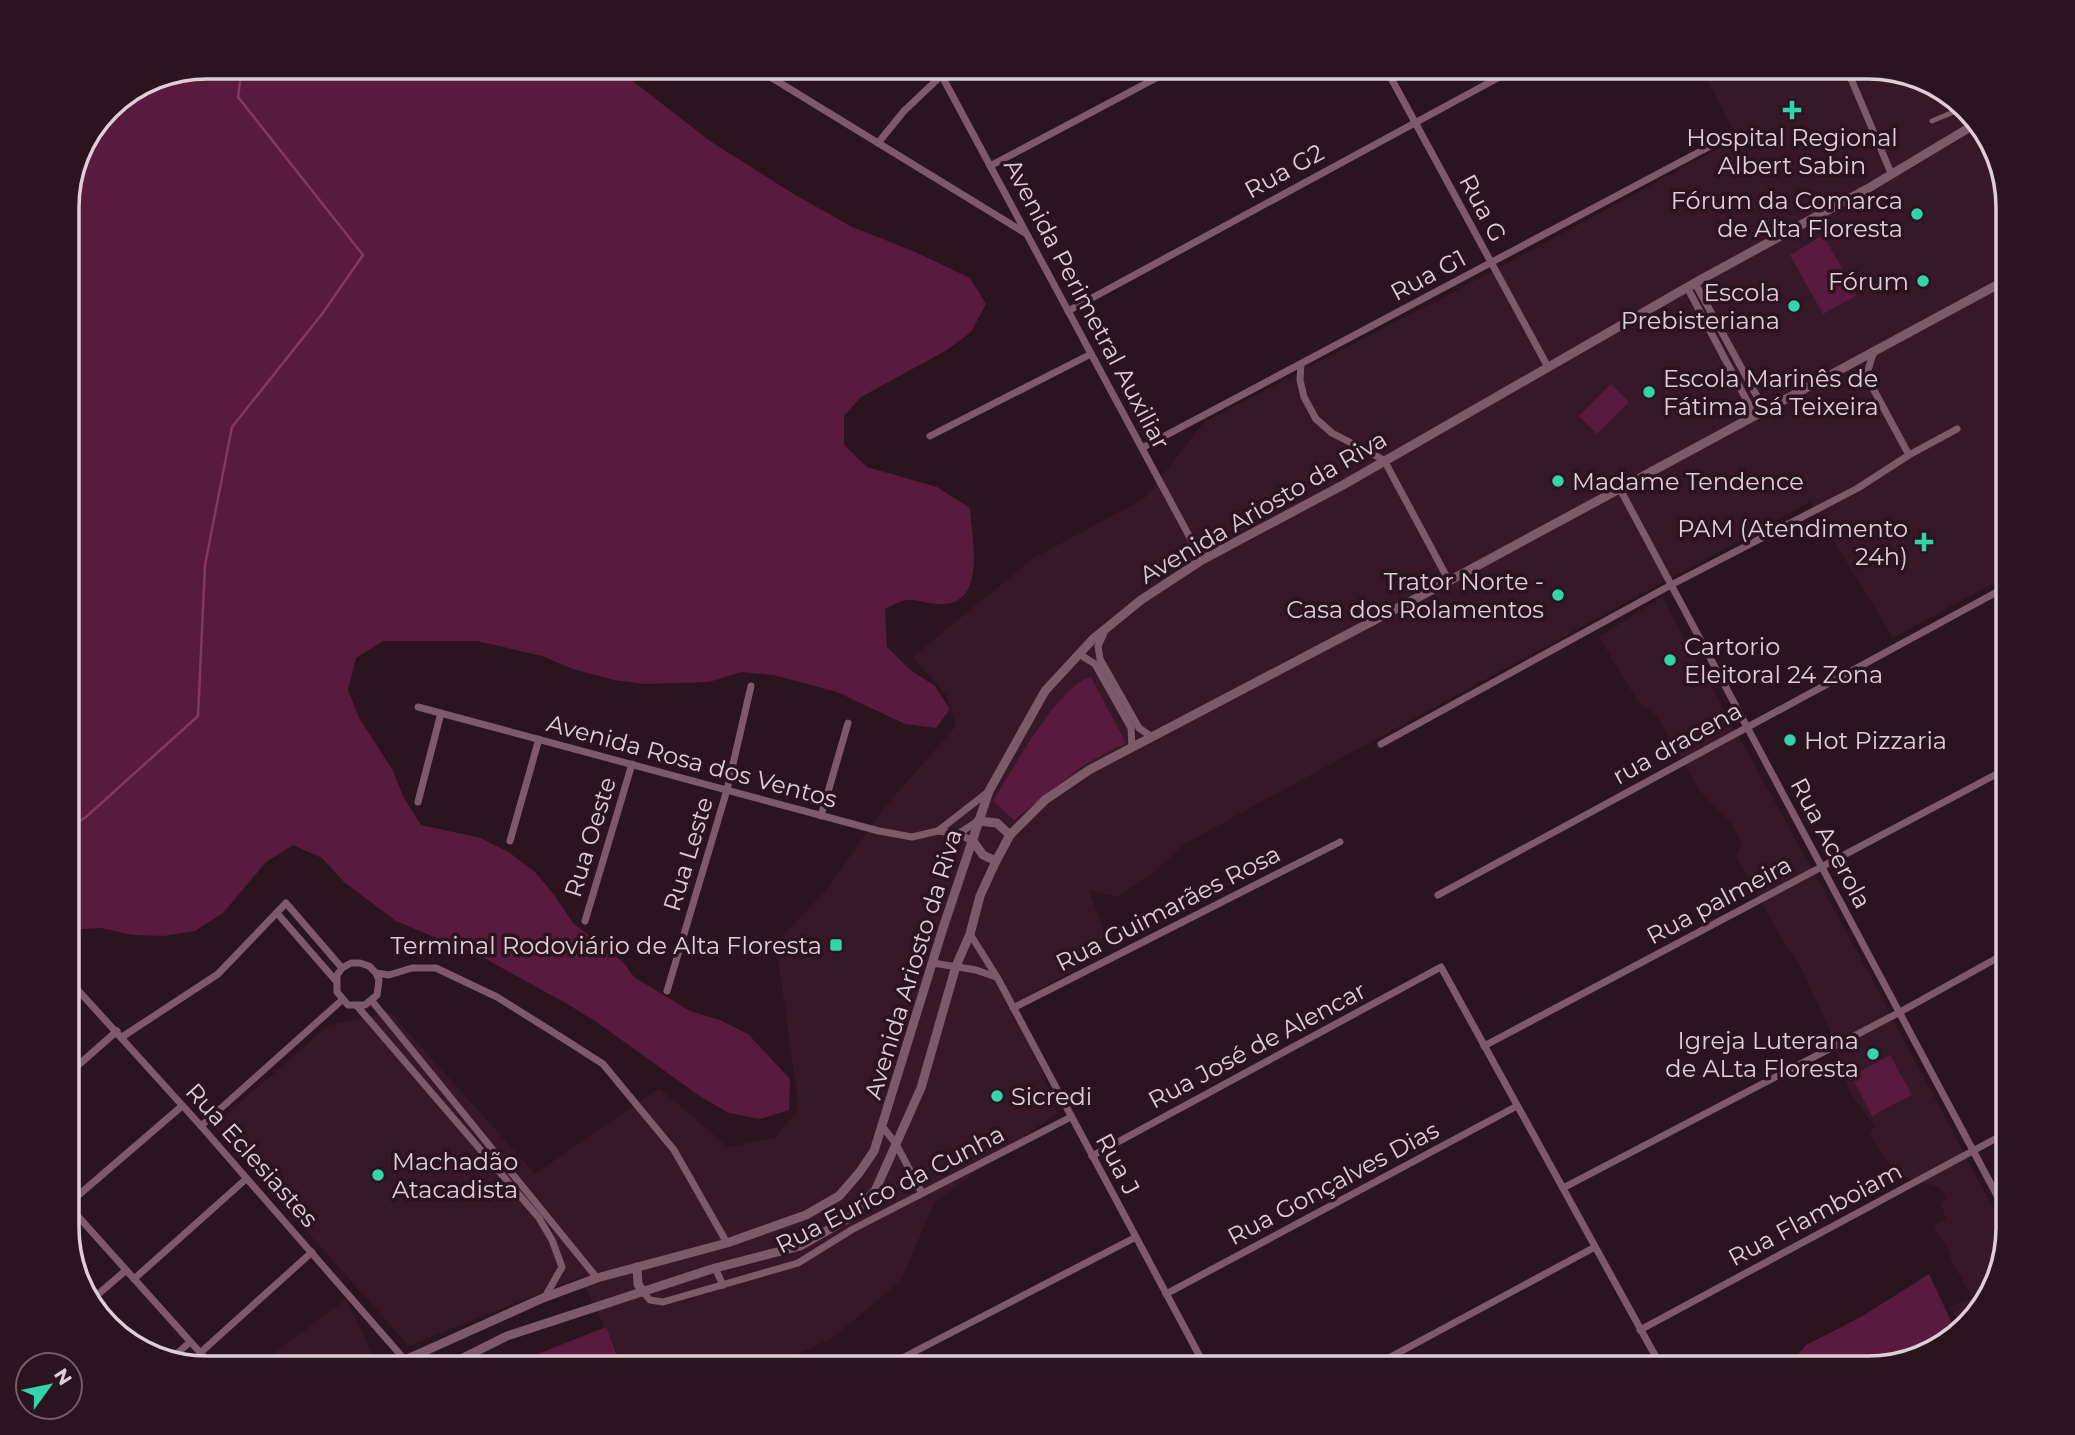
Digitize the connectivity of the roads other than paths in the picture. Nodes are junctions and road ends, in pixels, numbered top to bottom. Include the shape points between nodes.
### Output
1 (775, 79) edge
2 (938, 79) edge
3 (944, 79) edge
4 (1153, 79) edge
5 (1392, 79) edge
6 (1494, 79) edge
7 (1851, 79) edge
8 (1954, 112) edge
9 (1415, 121) junction
10 (1932, 121) dead end
11 (1969, 128) edge
12 (1731, 135) dead end
13 (878, 143) junction
14 (990, 166) junction
15 (1891, 173) junction
16 (1027, 234) junction
17 (1491, 263) junction
18 (1691, 285) junction
19 (1996, 286) edge
20 (1068, 311) junction
21 (1729, 346) junction
22 (1720, 350) junction
23 (1091, 354) junction
24 (1873, 354) junction
25 (1301, 364) junction
26 (1548, 367) junction
27 (1765, 411) junction
28 (1755, 416) junction
29 (1958, 429) dead end
30 (929, 436) dead end
31 (1142, 448) junction
32 (1909, 455) junction
33 (1384, 460) junction
34 (1620, 489) junction
35 (1202, 560) junction
36 (1449, 581) junction
37 (1671, 585) junction
38 (1996, 592) edge
39 (1108, 627) junction
40 (1079, 654) junction
41 (1097, 660) junction
42 (751, 686) dead end
43 (1116, 694) junction
44 (418, 706) dead end
45 (441, 713) junction
46 (848, 723) dead end
47 (1747, 726) junction
48 (1152, 737) junction
49 (539, 739) junction
50 (1381, 744) dead end
51 (1132, 748) junction
52 (632, 764) junction
53 (1996, 774) edge
54 (727, 790) junction
55 (989, 791) junction
56 (418, 802) dead end
57 (821, 816) junction
58 (978, 821) junction
59 (938, 831) junction
60 (958, 834) junction
61 (1010, 835) junction
62 (510, 841) dead end
63 (973, 841) junction
64 (1340, 842) dead end
65 (996, 861) junction
66 (1822, 867) junction
67 (1438, 895) dead end
68 (277, 913) junction
69 (585, 921) dead end
70 (970, 934) junction
71 (1996, 959) edge
72 (933, 963) junction
73 (956, 966) junction
74 (342, 968) junction
75 (376, 973) junction
76 (997, 977) junction
77 (336, 981) junction
78 (79, 991) edge
79 (667, 991) dead end
80 (342, 1000) junction
81 (372, 1001) junction
82 (356, 1006) junction
83 (1013, 1008) junction
84 (1899, 1012) junction
85 (119, 1034) junction
86 (1485, 1046) junction
87 (79, 1066) edge
88 (182, 1106) junction
89 (1517, 1106) junction
90 (1071, 1117) junction
91 (201, 1126) junction
92 (882, 1126) junction
93 (1996, 1139) edge
94 (896, 1144) junction
95 (1974, 1151) junction
96 (1092, 1156) junction
97 (246, 1179) junction
98 (1563, 1188) junction
99 (922, 1192) junction
100 (1996, 1193) edge
101 (79, 1195) edge
102 (849, 1217) junction
103 (79, 1218) edge
104 (853, 1229) junction
105 (1136, 1237) junction
106 (727, 1243) junction
107 (1595, 1247) junction
108 (312, 1252) junction
109 (637, 1267) junction
110 (715, 1268) junction
111 (125, 1270) junction
112 (597, 1278) junction
113 (134, 1279) junction
114 (723, 1285) junction
115 (643, 1292) junction
116 (1166, 1294) junction
117 (98, 1295) edge
118 (545, 1297) junction
119 (1640, 1330) junction
120 (190, 1342) junction
121 (178, 1353) edge
122 (200, 1353) junction
123 (203, 1356) edge
124 (402, 1356) edge
125 (414, 1356) edge
126 (467, 1356) edge
127 (906, 1356) edge
128 (1200, 1356) edge
129 (1392, 1356) edge
130 (1654, 1356) edge

1 - 13 street
2 - 13 street
3 - 14 street, Avenida Perimetral Auxiliar
4 - 14 street
5 - 9 street, Rua G
6 - 9 street, Rua G2
7 - 15 street
8 - 10 street
9 - 17 street, Rua G
9 - 20 street, Rua G2
11 - 15 street, Avenida Ariosto da Riva
12 - 17 street, Rua G1
13 - 16 street
14 - 16 street, Avenida Perimetral Auxiliar
15 - 18 street, Avenida Ariosto da Riva
16 - 20 street, Avenida Perimetral Auxiliar
17 - 25 street, Rua G1
17 - 26 street, Rua G
18 - 21 street
18 - 22 street
18 - 26 street, Avenida Ariosto da Riva
19 - 24 street
20 - 23 street, Avenida Perimetral Auxiliar
21 - 22 street
21 - 27 street
22 - 28 street
23 - 30 street
23 - 31 street, Avenida Perimetral Auxiliar
24 - 27 street
24 - 32 street via 1869,381
25 - 31 street, Rua G1
25 - 33 street via 1304,397 1316,419 1332,433
26 - 33 street, Avenida Ariosto da Riva
27 - 28 street
28 - 34 street
29 - 32 street
31 - 35 street, Avenida Perimetral Auxiliar
32 - 37 street via 1858,488
33 - 35 street, Avenida Ariosto da Riva
33 - 36 street
34 - 36 street
34 - 37 street, Rua Acerola
35 - 39 street, Avenida Ariosto da Riva
36 - 48 street
37 - 47 street, Rua Acerola
37 - 50 street
38 - 47 street, rua dracena
39 - 40 street, Avenida Ariosto da Riva
39 - 41 street
40 - 41 street
40 - 55 street, Avenida Ariosto da Riva via 1045,691
41 - 43 street
42 - 54 street, Rua Leste
43 - 48 street via 1139,728
43 - 51 street via 1131,728
44 - 45 street, Avenida Rosa dos Ventos
45 - 49 street, Avenida Rosa dos Ventos
45 - 56 street
46 - 57 street
47 - 66 street, Rua Acerola
47 - 67 street, rua dracena
48 - 51 street
49 - 52 street, Avenida Rosa dos Ventos
49 - 62 street
51 - 61 street via 1045,800
52 - 54 street, Avenida Rosa dos Ventos
52 - 69 street, Rua Oeste
53 - 66 street, Rua palmeira
54 - 57 street, Avenida Rosa dos Ventos
54 - 79 street, Rua Leste
55 - 58 street, Avenida Ariosto da Riva
55 - 59 street
57 - 59 street, Avenida Rosa dos Ventos via 912,837
58 - 60 street
58 - 61 street via 997,823
58 - 63 street, Avenida Ariosto da Riva
59 - 60 street, Avenida Rosa dos Ventos
60 - 63 street, Avenida Rosa dos Ventos
61 - 65 street
63 - 65 street via 983,855
63 - 72 street, Avenida Ariosto da Riva
64 - 83 street, Rua Guimarães Rosa
65 - 70 street
66 - 84 street, Rua Acerola
66 - 86 street, Rua palmeira
68 - 74 street via 286,903
68 - 77 street
68 - 85 street via 218,974
70 - 73 street
70 - 76 street, Rua J
71 - 84 street
72 - 73 street
72 - 92 street, Avenida Ariosto da Riva
73 - 76 street
73 - 94 street via 921,1088
74 - 75 street via 360,962
74 - 77 street
75 - 81 street via 379,988
75 - 106 street via 436,968 497,997 603,1064 674,1150
76 - 83 street, Rua J
77 - 80 street
78 - 85 street, Rua Eclesiastes
80 - 82 street
80 - 91 street
81 - 82 street
81 - 112 street
82 - 118 street via 539,1217 562,1267
83 - 90 street, Rua J
84 - 95 street, Rua Acerola
84 - 98 street
85 - 87 street
85 - 88 street, Rua Eclesiastes
86 - 89 street
86 - 96 street, Rua José de Alencar via 1441,967
88 - 91 street, Rua Eclesiastes
88 - 101 street
89 - 98 street
89 - 116 street, Rua Gonçalves Dias
90 - 96 street, Rua J
90 - 99 street, Rua Eurico da Cunha
91 - 97 street, Rua Eclesiastes
92 - 94 street
92 - 106 street, Avenida Ariosto da Riva via 874,1151 839,1196 806,1215
93 - 95 street, Rua Flamboiam
94 - 99 street
94 - 102 street via 875,1191
95 - 100 street, Rua Acerola
95 - 119 street, Rua Flamboiam
96 - 105 street, Rua J
97 - 108 street, Rua Eclesiastes
97 - 113 street
98 - 107 street
99 - 104 street, Rua Eurico da Cunha
102 - 104 street
102 - 110 street via 800,1246
103 - 111 street
104 - 114 street, Rua Eurico da Cunha via 798,1262
105 - 116 street, Rua J
105 - 127 street
106 - 109 street, Avenida Ariosto da Riva
107 - 119 street
107 - 129 street
108 - 122 street
108 - 124 street, Rua Eclesiastes
109 - 112 street, Avenida Ariosto da Riva
109 - 115 street
110 - 114 street
110 - 115 street
111 - 113 street
111 - 117 street
112 - 118 street, Avenida Ariosto da Riva
113 - 120 street
114 - 115 street, Rua Eurico da Cunha via 663,1302 650,1300
115 - 126 street via 507,1336
116 - 128 street, Rua J
118 - 125 street, Avenida Ariosto da Riva
119 - 130 street
120 - 121 street
120 - 122 street
122 - 123 street

